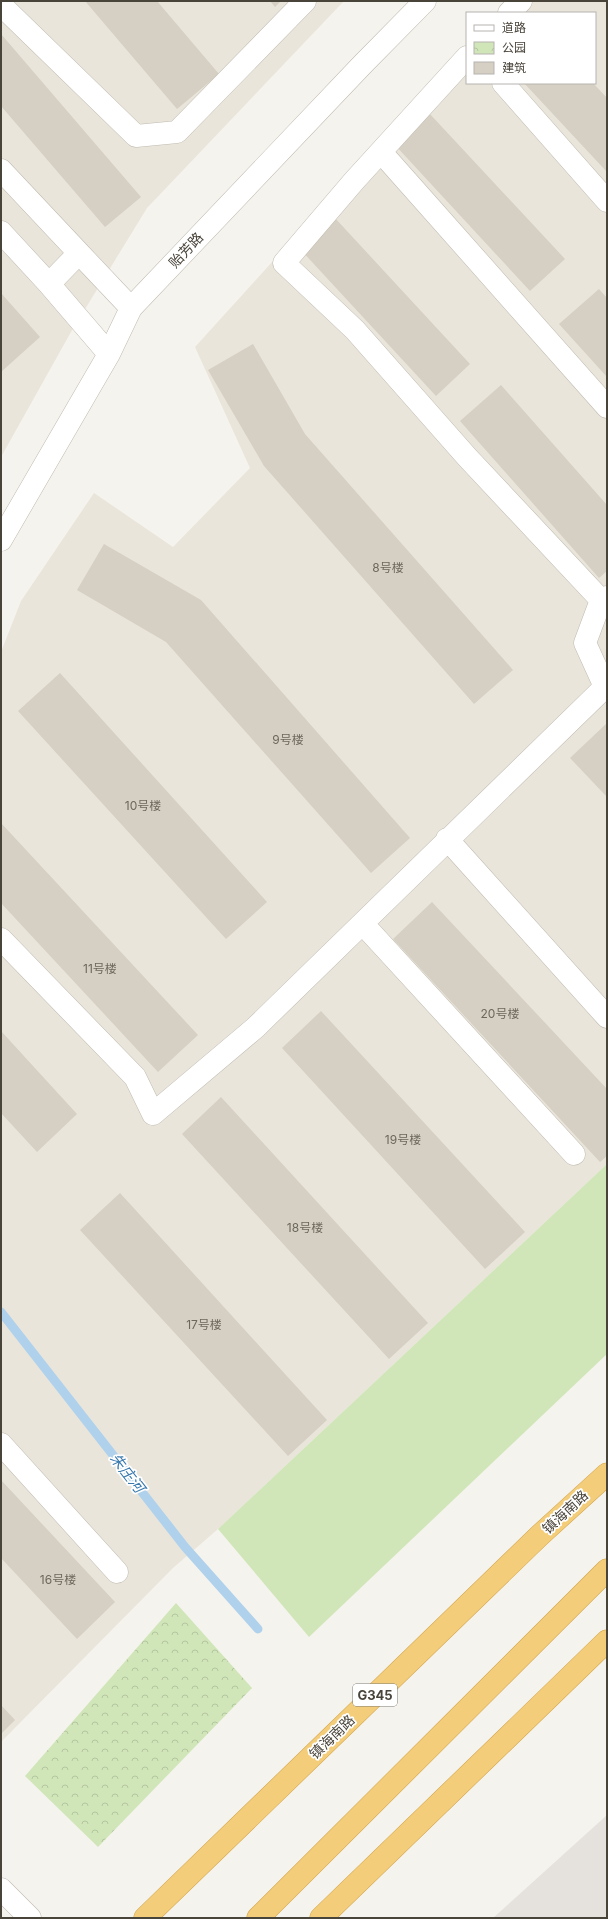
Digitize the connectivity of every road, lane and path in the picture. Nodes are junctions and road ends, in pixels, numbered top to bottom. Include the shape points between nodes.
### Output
1 (304, 1) edge
2 (425, 1) edge
3 (521, 1) edge
4 (1, 5) edge
5 (511, 12) edge
6 (466, 58) edge
7 (504, 84) edge
8 (381, 152) junction
9 (1, 170) edge
10 (607, 201) edge
11 (1, 232) edge
12 (79, 253) junction
13 (49, 284) junction
14 (132, 308) junction
15 (109, 354) junction
16 (607, 407) edge
17 (1, 540) edge
18 (604, 599) edge
19 (606, 687) edge
20 (447, 839) junction
21 (364, 924) junction
22 (1, 939) edge
23 (607, 1017) edge
24 (574, 1154) dead end
25 (1, 1444) edge
26 (607, 1474) edge
27 (607, 1570) edge
28 (117, 1572) dead end
29 (607, 1641) edge
30 (1, 1889) edge
31 (30, 1918) edge
32 (145, 1918) edge
33 (258, 1918) edge
34 (321, 1918) edge

1 - 4 street via 177,132 136,136
2 - 14 street, 贻芳路
3 - 5 street
6 - 8 street
7 - 10 street
8 - 16 street
8 - 18 street via 284,263 355,330 467,458
9 - 12 street
11 - 13 street
12 - 13 street
12 - 14 street
13 - 15 street
14 - 15 street, 贻芳路
15 - 17 street, 贻芳路
18 - 19 street via 585,643
19 - 20 street
20 - 21 street
20 - 23 street
21 - 22 street via 255,1028 153,1114 135,1077
21 - 24 street
25 - 28 street
26 - 32 highway, 镇海南路 / G345 via 539,1536
27 - 33 highway
29 - 34 highway
30 - 31 street

